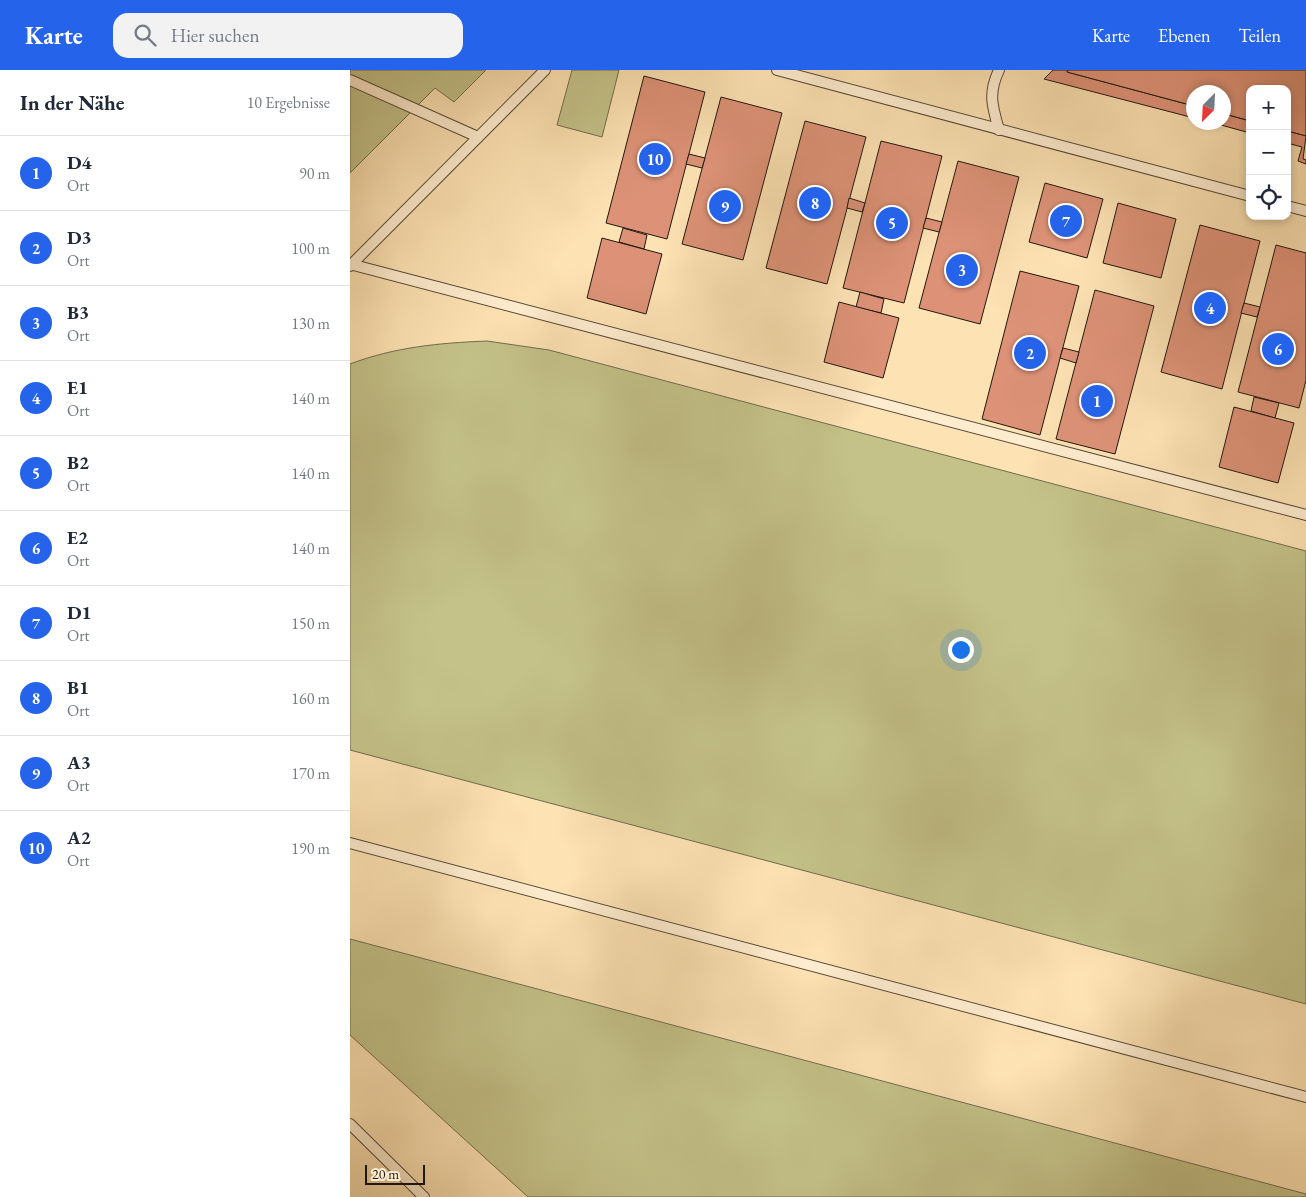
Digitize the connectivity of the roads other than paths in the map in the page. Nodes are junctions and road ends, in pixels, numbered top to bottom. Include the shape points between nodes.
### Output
1 (545, 70) edge
2 (776, 70) edge
3 (999, 70) edge
4 (350, 80) edge
5 (999, 130) junction
6 (478, 137) junction
7 (1246, 195) edge
8 (1291, 207) edge
9 (1306, 212) edge
10 (350, 265) edge
11 (1306, 515) edge
12 (350, 843) edge
13 (1306, 1097) edge
14 (350, 1124) edge
15 (424, 1197) edge

1 - 6 lane
2 - 5 lane
3 - 5 lane via 991,104
4 - 6 lane
5 - 7 lane
6 - 10 lane
8 - 9 lane
10 - 11 lane
12 - 13 lane
14 - 15 lane

